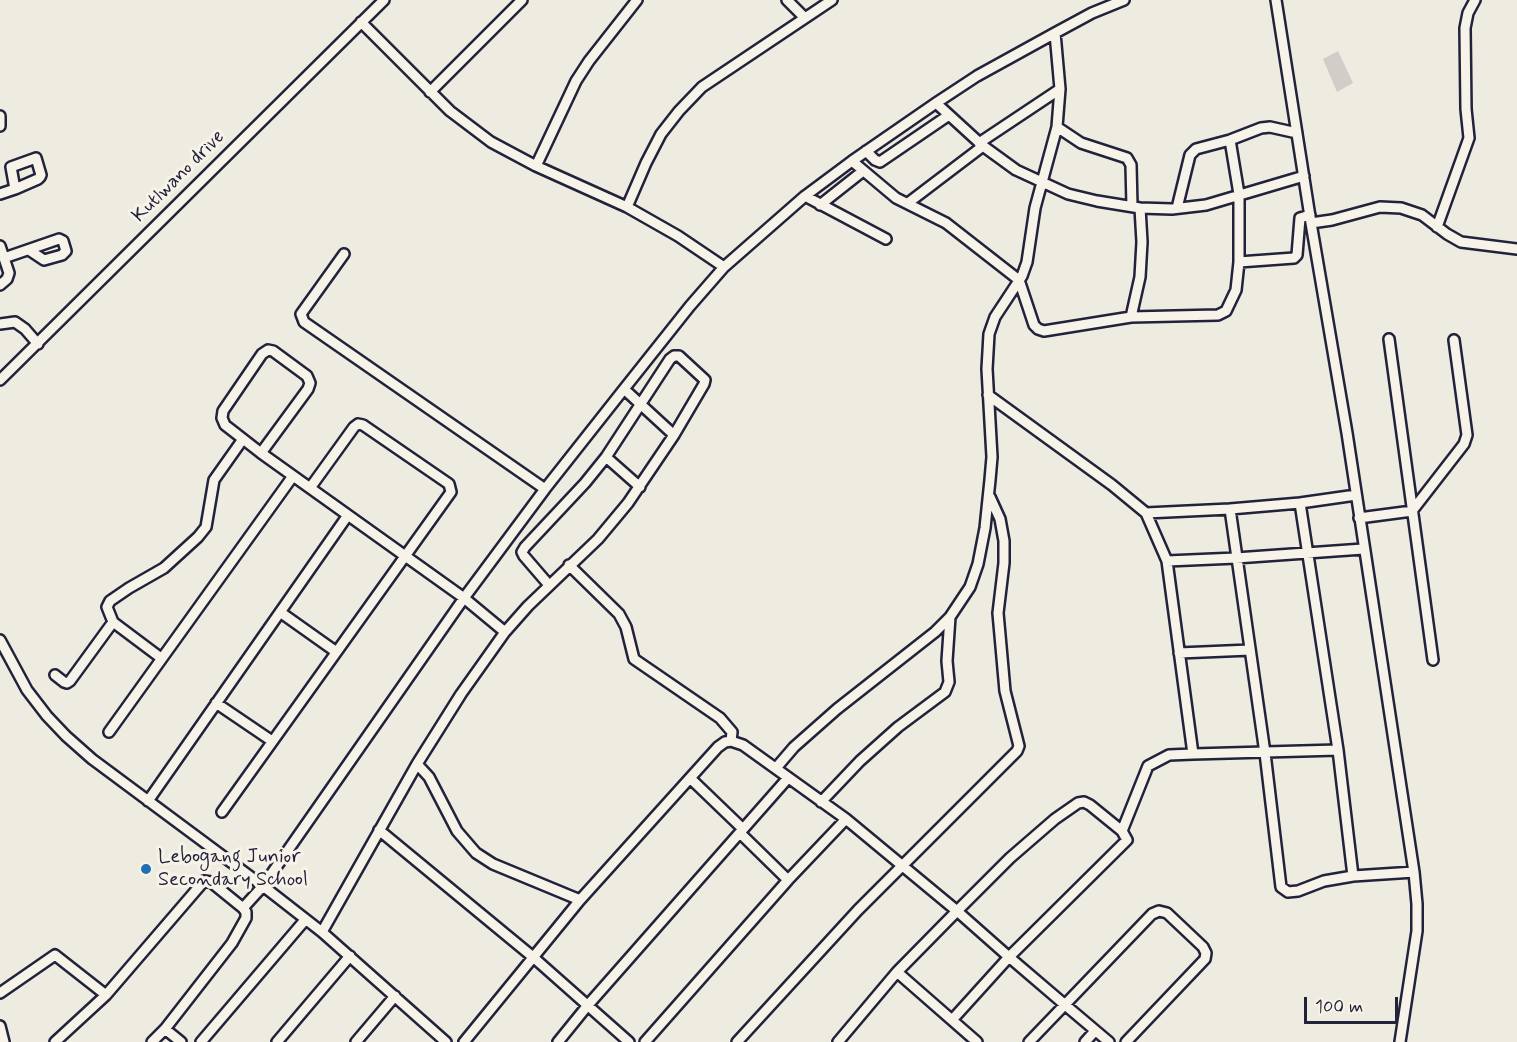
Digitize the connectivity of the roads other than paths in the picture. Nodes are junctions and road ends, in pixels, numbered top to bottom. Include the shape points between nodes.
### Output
1 (384, 0) edge
2 (522, 0) edge
3 (637, 0) edge
4 (788, 0) edge
5 (832, 0) edge
6 (1124, 0) edge
7 (1276, 0) edge
8 (1475, 0) edge
9 (805, 18) junction
10 (361, 22) junction
11 (1055, 33) junction
12 (1060, 89) junction
13 (430, 92) junction
14 (936, 103) junction
15 (949, 115) junction
16 (0, 116) edge
17 (903, 125) junction
18 (0, 126) edge
19 (1057, 127) junction
20 (1297, 133) junction
21 (914, 138) junction
22 (1230, 140) junction
23 (981, 145) junction
24 (866, 151) junction
25 (852, 161) junction
26 (536, 166) junction
27 (863, 171) junction
28 (1304, 176) junction
29 (1041, 183) junction
30 (15, 189) dead end
31 (0, 194) edge
32 (1239, 194) junction
33 (806, 196) junction
34 (908, 203) junction
35 (820, 205) junction
36 (627, 207) junction
37 (1136, 207) junction
38 (1178, 208) junction
39 (1310, 219) junction
40 (1437, 227) junction
41 (886, 239) dead end
42 (0, 246) edge
43 (1517, 249) edge
44 (29, 250) dead end
45 (344, 254) dead end
46 (4, 258) junction
47 (1239, 262) junction
48 (724, 267) junction
49 (1019, 280) junction
50 (0, 285) edge
51 (1131, 317) junction
52 (0, 324) edge
53 (1389, 339) dead end
54 (1454, 340) dead end
55 (38, 344) junction
56 (0, 380) edge
57 (624, 389) junction
58 (988, 395) junction
59 (640, 404) junction
60 (674, 435) junction
61 (243, 439) junction
62 (261, 453) junction
63 (606, 457) junction
64 (293, 476) junction
65 (640, 487) junction
66 (310, 488) junction
67 (545, 489) junction
68 (989, 494) junction
69 (1356, 495) junction
70 (1300, 503) junction
71 (1230, 509) junction
72 (1412, 510) junction
73 (1146, 513) junction
74 (348, 515) junction
75 (1359, 518) junction
76 (1363, 549) junction
77 (1307, 553) junction
78 (405, 555) junction
79 (1236, 558) junction
80 (1167, 561) junction
81 (569, 565) junction
82 (549, 585) junction
83 (464, 598) junction
84 (280, 612) junction
85 (950, 617) junction
86 (113, 622) junction
87 (505, 632) junction
88 (0, 640) edge
89 (1251, 650) junction
90 (335, 651) junction
91 (1179, 653) junction
92 (161, 658) junction
93 (1433, 660) dead end
94 (55, 675) dead end
95 (216, 703) junction
96 (109, 732) dead end
97 (272, 741) junction
98 (731, 741) junction
99 (1338, 750) junction
100 (1265, 753) junction
101 (1192, 754) junction
102 (417, 764) junction
103 (776, 768) junction
104 (690, 778) junction
105 (788, 778) junction
106 (148, 801) junction
107 (821, 802) junction
108 (222, 812) dead end
109 (846, 819) junction
110 (379, 830) junction
111 (742, 831) junction
112 (1122, 831) junction
113 (902, 866) junction
114 (1414, 872) junction
115 (1353, 876) junction
116 (788, 880) junction
117 (263, 886) junction
118 (580, 900) junction
119 (243, 908) junction
120 (957, 911) junction
121 (305, 920) junction
122 (322, 932) junction
123 (350, 956) junction
124 (533, 957) junction
125 (1009, 957) junction
126 (897, 972) junction
127 (0, 993) edge
128 (106, 995) junction
129 (395, 996) junction
130 (588, 1005) junction
131 (1064, 1005) junction
132 (952, 1020) junction
133 (0, 1026) edge
134 (165, 1029) junction
135 (1095, 1031) junction
136 (441, 1040) edge
137 (280, 1041) edge
138 (4, 1042) edge
139 (55, 1042) edge
140 (152, 1042) edge
141 (181, 1042) edge
142 (201, 1042) edge
143 (356, 1042) edge
144 (464, 1042) edge
145 (558, 1042) edge
146 (629, 1042) edge
147 (645, 1042) edge
148 (737, 1042) edge
149 (838, 1042) edge
150 (977, 1042) edge
151 (1029, 1042) edge
152 (1085, 1042) edge
153 (1109, 1042) edge
154 (1126, 1042) edge
155 (1400, 1042) edge

1 - 10 street, Kutlwano drive
2 - 13 street
3 - 26 street via 576,81
4 - 9 street
5 - 9 street
6 - 11 street
7 - 20 street
8 - 40 street via 1465,28 1469,138
9 - 36 street via 702,87 679,111 646,163
10 - 13 street
10 - 55 street, Kutlwano drive
11 - 12 street
11 - 14 street
12 - 19 street
12 - 23 street
13 - 26 street via 491,142
14 - 15 street
14 - 17 street
15 - 21 street
15 - 23 street
16 - 18 street
17 - 21 street
17 - 24 street
19 - 29 street
19 - 37 street via 1081,143 1127,158
20 - 22 street via 1270,127
20 - 28 street
21 - 24 street via 880,162
22 - 32 street
22 - 38 street via 1192,151
23 - 29 street
23 - 34 street
24 - 25 street
25 - 27 street
25 - 33 street
26 - 36 street
27 - 34 street
27 - 35 street
28 - 32 street
28 - 39 street
29 - 37 street via 1078,196
29 - 49 street via 1028,262
30 - 31 street
32 - 38 street
32 - 47 street
33 - 35 street
33 - 48 street
34 - 49 street via 946,223
35 - 41 street
36 - 48 street
37 - 38 street
37 - 51 street via 1142,242 1140,277
39 - 40 street via 1332,220 1380,207 1401,208 1422,215
39 - 47 street via 1300,218 1298,255 1294,258
39 - 69 street
40 - 43 street via 1461,242
42 - 46 street
44 - 46 street
45 - 67 street via 301,314 304,322
46 - 50 street via 9,273
47 - 51 street via 1236,290 1226,311 1218,315
48 - 57 street
49 - 51 street via 1034,325 1044,331
49 - 58 street via 995,317 989,334
52 - 55 street via 15,322
53 - 72 street
54 - 72 street via 1467,435
55 - 56 street, Kutlwano drive
57 - 59 street
57 - 67 street
58 - 68 street via 992,457
58 - 73 street
59 - 60 street
59 - 60 street via 674,356 703,376 704,384
59 - 63 street
60 - 65 street
61 - 62 street
61 - 62 street via 225,425 223,411 262,354 273,351 307,376 310,383
61 - 86 street via 214,480 206,526 164,568 110,601 107,607
62 - 64 street
63 - 65 street
63 - 82 street via 522,552
64 - 66 street
64 - 92 street
65 - 81 street via 598,539
66 - 74 street
66 - 78 street via 358,424 449,484 450,492
67 - 83 street
68 - 85 street via 978,564 970,588
68 - 113 street via 1004,541 999,635 1005,692 1019,746
69 - 70 street
69 - 75 street
70 - 71 street
70 - 77 street
71 - 73 street
71 - 79 street
72 - 75 street
72 - 93 street
73 - 80 street
74 - 78 street
74 - 84 street
75 - 76 street
76 - 77 street
76 - 114 street
77 - 79 street
77 - 99 street
78 - 83 street
78 - 90 street
79 - 80 street
79 - 89 street
80 - 91 street
81 - 82 street
81 - 98 street via 619,614 639,665 720,718 732,732
82 - 87 street
83 - 87 street
83 - 117 street
84 - 90 street
84 - 95 street
85 - 103 street via 837,709
85 - 107 street via 949,682 945,692 898,727
86 - 92 street
86 - 94 street via 70,681 64,682
87 - 102 street
88 - 106 street via 27,690 47,716 92,759
89 - 91 street
89 - 100 street
90 - 97 street
91 - 101 street
92 - 96 street
95 - 97 street
95 - 106 street
97 - 108 street
98 - 103 street
98 - 104 street via 718,747
99 - 100 street
99 - 115 street
100 - 101 street
100 - 115 street via 1281,887 1288,892 1299,891
101 - 112 street via 1169,755 1148,766
102 - 110 street
102 - 118 street via 429,777 457,831 476,853 493,864
103 - 105 street
104 - 111 street
104 - 118 street
105 - 107 street
105 - 111 street
106 - 117 street
107 - 109 street
109 - 113 street
109 - 116 street
110 - 122 street
110 - 124 street
111 - 116 street
111 - 130 street
112 - 120 street via 1090,805 1078,803 1010,858
112 - 125 street via 1127,837 1125,844
113 - 120 street
113 - 148 street
114 - 115 street
114 - 155 street via 1417,931
116 - 147 street
117 - 119 street
117 - 121 street
118 - 124 street
119 - 128 street via 209,881 204,882
119 - 134 street via 246,918 237,936
120 - 125 street
120 - 126 street
121 - 122 street
121 - 142 street
122 - 123 street
123 - 129 street
123 - 137 street
124 - 130 street
124 - 144 street
125 - 131 street
125 - 132 street
126 - 132 street
126 - 149 street
127 - 128 street via 55,956
128 - 139 street
129 - 136 street
129 - 143 street
130 - 145 street
130 - 146 street
131 - 135 street
131 - 151 street
131 - 154 street via 1152,914 1167,913 1203,946 1205,959
132 - 150 street
133 - 138 street
134 - 140 street
134 - 141 street
135 - 152 street
135 - 153 street

